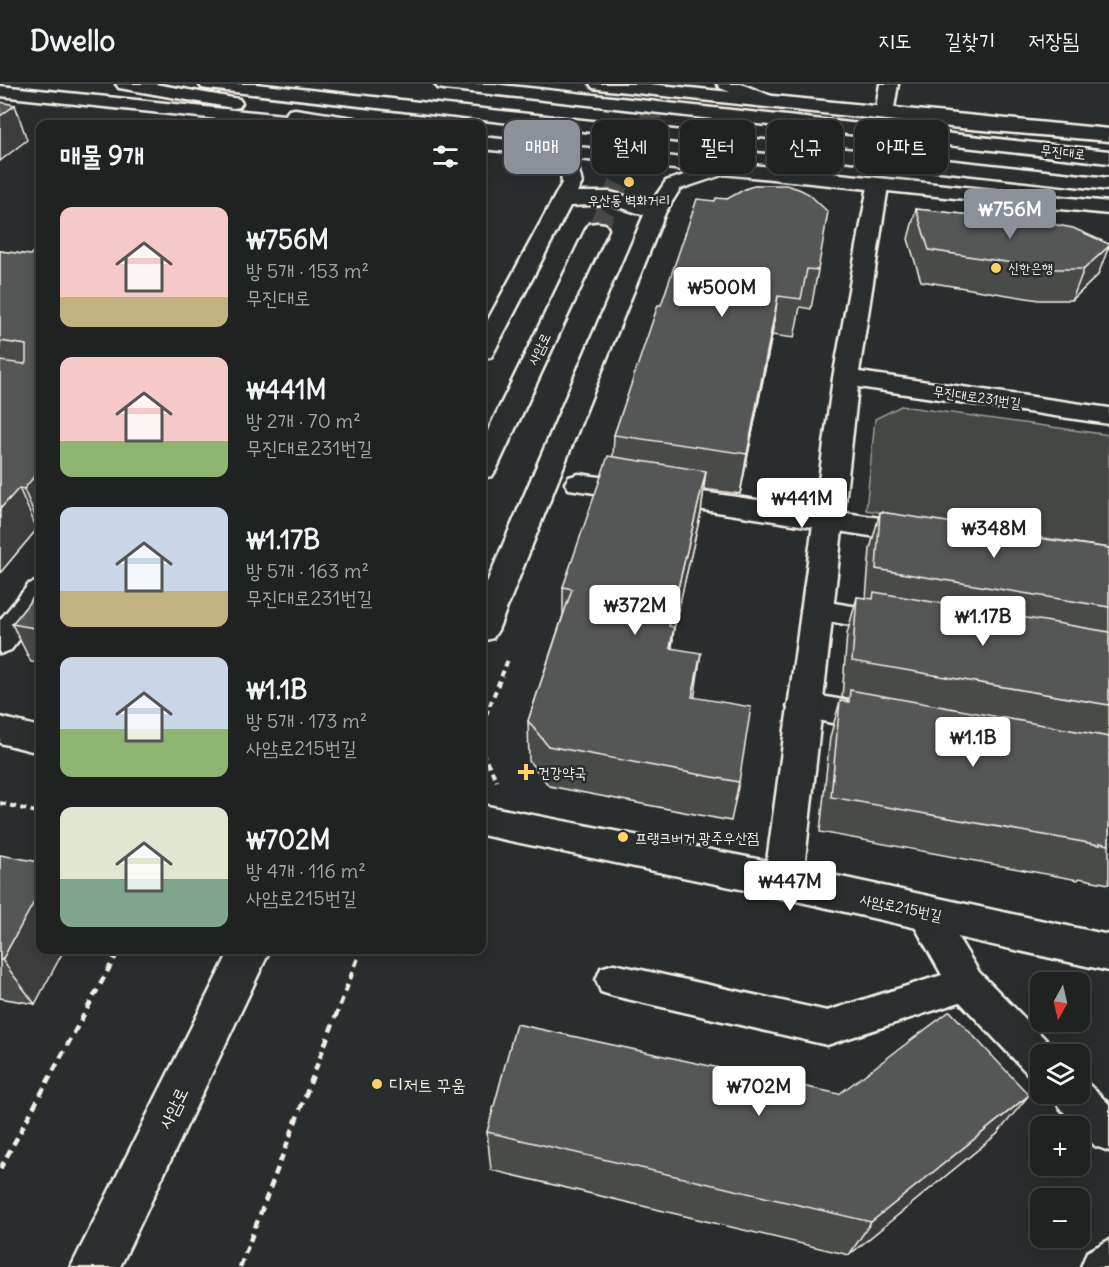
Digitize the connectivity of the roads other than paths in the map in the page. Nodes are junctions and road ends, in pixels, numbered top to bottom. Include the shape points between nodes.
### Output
1 (125, 84) edge
2 (208, 84) edge
3 (444, 84) edge
4 (599, 84) edge
5 (726, 84) edge
6 (889, 84) edge
7 (0, 92) edge
8 (768, 101) junction
9 (884, 114) junction
10 (274, 120) edge
11 (331, 120) edge
12 (777, 120) edge
13 (843, 121) edge
14 (960, 122) junction
15 (843, 127) edge
16 (1109, 135) edge
17 (486, 143) edge
18 (504, 145) edge
19 (580, 153) edge
20 (1109, 157) edge
21 (680, 163) edge
22 (755, 172) edge
23 (571, 174) edge
24 (706, 174) edge
25 (1109, 184) edge
26 (878, 186) junction
27 (563, 201) junction
28 (1109, 208) edge
29 (655, 213) junction
30 (597, 229) tunnel mouth
31 (486, 345) edge
32 (846, 378) junction
33 (1109, 416) edge
34 (486, 462) edge
35 (579, 483) dead end
36 (827, 520) junction
37 (944, 538) edge
38 (36, 597) edge
39 (815, 609) junction
40 (486, 620) edge
41 (909, 626) edge
42 (0, 642) edge
43 (804, 706) junction
44 (910, 725) edge
45 (0, 730) edge
46 (36, 739) edge
47 (486, 821) edge
48 (783, 881) junction
49 (923, 911) junction
50 (1109, 953) edge
51 (248, 954) edge
52 (615, 980) dead end
53 (966, 984) junction
54 (1030, 1050) edge
55 (1082, 1104) edge
56 (1109, 1132) edge
57 (1109, 1261) edge
58 (95, 1267) edge
59 (1102, 1267) edge

1 - 11 main road
2 - 25 main road, 무진대로
3 - 12 main road, 무진대로
4 - 8 main road
5 - 8 main road
6 - 9 main road
7 - 10 main road
8 - 9 main road
9 - 14 main road
13 - 14 main road
14 - 16 main road
15 - 20 main road, 무진대로
17 - 18 main road
19 - 21 main road
22 - 26 main road
23 - 27 main road via 572,183
24 - 29 main road via 673,185
26 - 28 main road
26 - 32 main road
27 - 29 main road via 582,196 612,198
27 - 31 main road
29 - 40 main road
30 - 34 main road, 사암로
32 - 33 main road, 무진대로231번길
32 - 36 main road
35 - 36 main road
36 - 37 main road
36 - 39 main road
38 - 42 main road
39 - 41 lane
39 - 43 main road
43 - 44 main road
43 - 48 main road
45 - 46 main road
47 - 48 main road, 사암로215번길
48 - 49 main road, 사암로215번길
49 - 50 main road, 사암로215번길
49 - 53 lane
51 - 58 main road, 사암로
52 - 53 lane via 827,1028
53 - 54 lane
55 - 56 lane
57 - 59 lane

